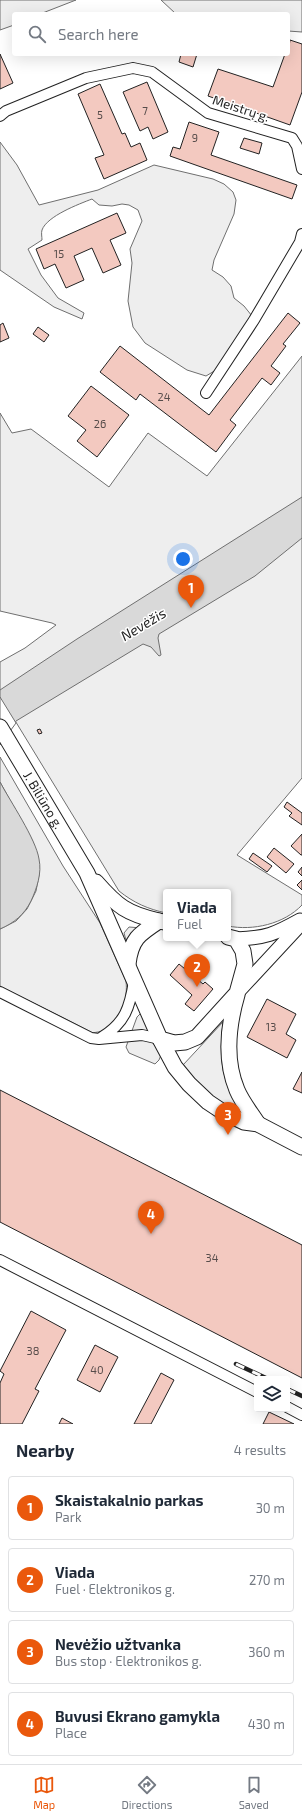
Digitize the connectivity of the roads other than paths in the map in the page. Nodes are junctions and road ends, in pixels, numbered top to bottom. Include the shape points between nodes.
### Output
1 (0, 116) edge
2 (302, 169) edge
3 (302, 234) edge
4 (206, 393) dead end
5 (0, 727) edge
6 (87, 872) junction
7 (302, 919) edge
8 (162, 922) edge
9 (302, 924) edge
10 (232, 938) edge
11 (131, 971) junction
12 (0, 992) edge
13 (237, 993) junction
14 (160, 1038) junction
15 (99, 1040) junction
16 (258, 1124) junction
17 (302, 1147) edge
18 (0, 1260) edge
19 (254, 1390) edge
20 (290, 1409) edge
21 (302, 1415) edge

1 - 2 street, Meistrų g. via 6,111 86,78 132,68 152,72 208,113 292,138 297,146
3 - 4 street via 300,242 262,307
5 - 6 main road, J. Biliūno g.
6 - 8 main road, J. Biliūno g. via 122,908 141,917
6 - 11 main road, J. Biliūno g.
7 - 10 main road via 274,934 255,939
8 - 11 main road via 138,935 132,943
9 - 13 main road
10 - 13 main road via 243,951 245,964
11 - 14 main road, J. Biliūno g.
11 - 15 street via 131,1002 121,1021
12 - 15 street
13 - 14 main road via 197,1037 185,1042
13 - 16 main road via 228,1037 232,1078
14 - 15 street via 142,1035
14 - 16 main road, J. Biliūno g. via 175,1067 208,1102 244,1122
16 - 17 main road, J. Biliūno g.
18 - 19 street
20 - 21 street

